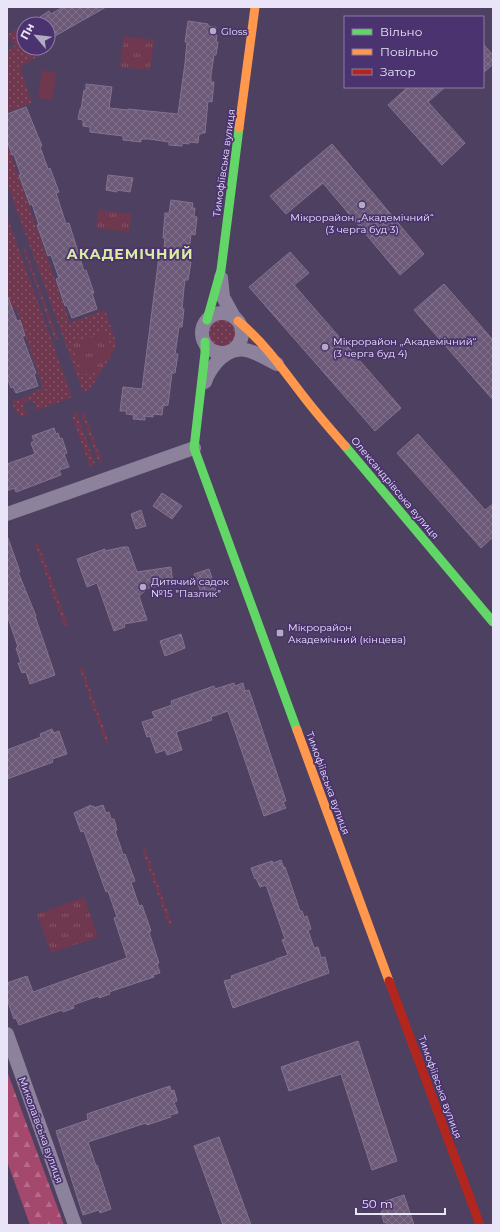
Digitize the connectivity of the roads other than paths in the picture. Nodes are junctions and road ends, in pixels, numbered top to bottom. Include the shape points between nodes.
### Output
1 (255, 7) edge
2 (221, 270) junction
3 (236, 319) junction
4 (207, 320) junction
5 (205, 342) junction
6 (230, 351) junction
7 (281, 367) junction
8 (200, 400) junction
9 (194, 448) junction
10 (7, 514) edge
11 (493, 622) edge
12 (7, 1034) edge
13 (75, 1225) edge
14 (480, 1225) edge

1 - 2 street, Тимофіївська вулиця
2 - 3 street via 223,297
2 - 4 street, Тимофіївська вулиця
3 - 4 street via 223,313
3 - 6 street via 242,332 241,338
3 - 7 street, Олександрівська вулиця via 250,330
4 - 5 street via 203,330
5 - 6 street via 208,347 218,352
5 - 8 street, Тимофіївська вулиця
6 - 7 street via 253,352
6 - 8 street via 206,377
7 - 11 street, Олександрівська вулиця
8 - 9 street, Тимофіївська вулиця
9 - 10 street
9 - 14 street, Тимофіївська вулиця
12 - 13 street, Миколаївська вулиця

